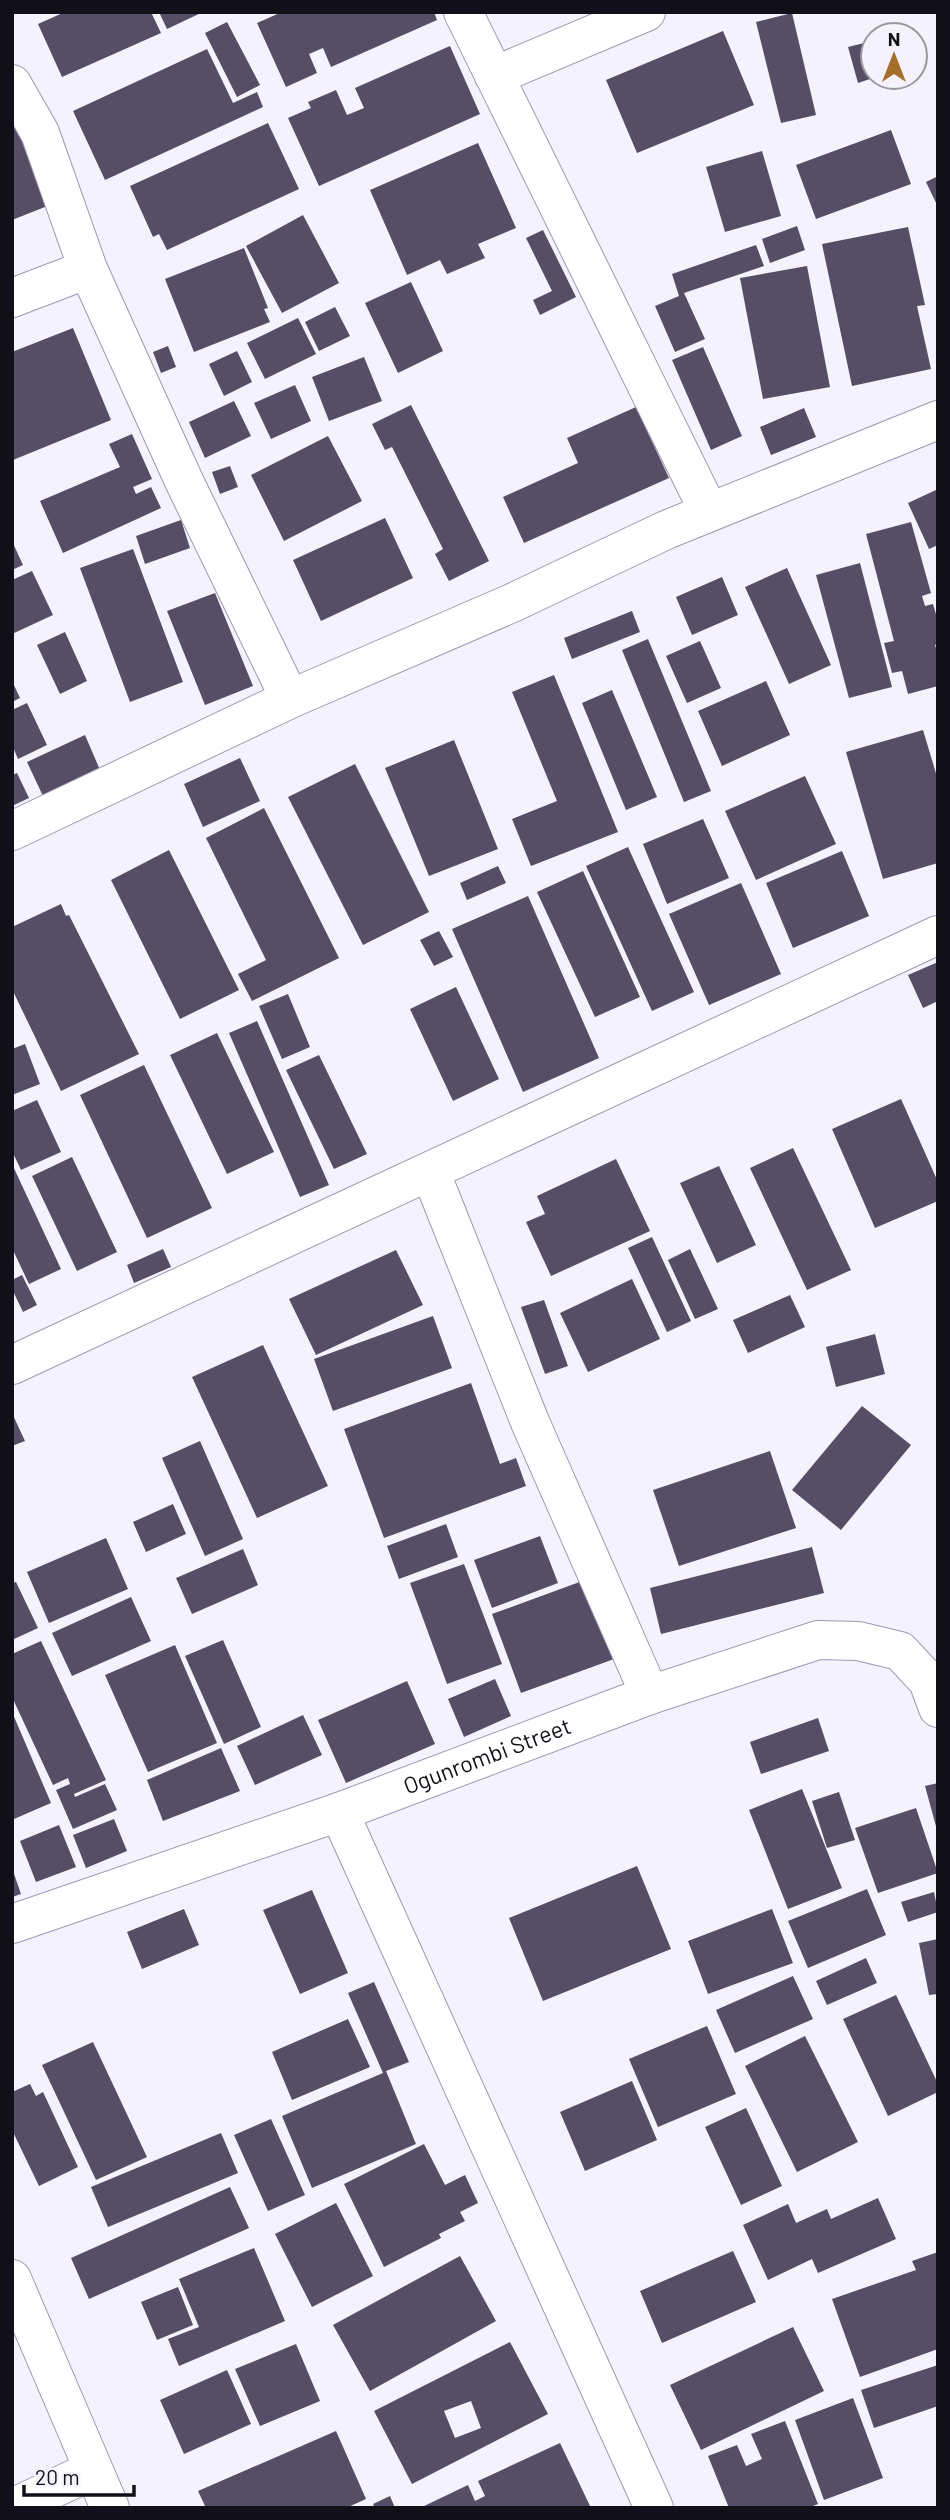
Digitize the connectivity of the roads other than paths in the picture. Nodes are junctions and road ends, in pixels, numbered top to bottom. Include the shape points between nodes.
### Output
1 (463, 12) edge
2 (646, 12) edge
3 (494, 76) junction
4 (12, 84) edge
5 (88, 269) junction
6 (12, 298) edge
7 (938, 421) edge
8 (709, 512) junction
9 (290, 699) junction
10 (12, 831) edge
11 (938, 935) edge
12 (430, 1171) junction
13 (12, 1365) edge
14 (650, 1695) junction
15 (938, 1708) edge
16 (339, 1812) junction
17 (12, 1924) edge
18 (12, 2279) edge
19 (93, 2470) junction
20 (12, 2508) edge
21 (110, 2508) edge
22 (654, 2508) edge

1 - 3 street
2 - 3 street
3 - 8 street
4 - 5 street via 40,133
5 - 6 street
5 - 9 street
7 - 8 street
8 - 9 street
9 - 10 street
11 - 12 street
12 - 13 street
12 - 14 street via 530,1422
14 - 15 street, Ogunrombi Street via 818,1640 858,1641 900,1651 928,1681
14 - 16 street, Ogunrombi Street
16 - 17 street, Ogunrombi Street
16 - 22 street
18 - 19 street
19 - 20 street
19 - 21 street

